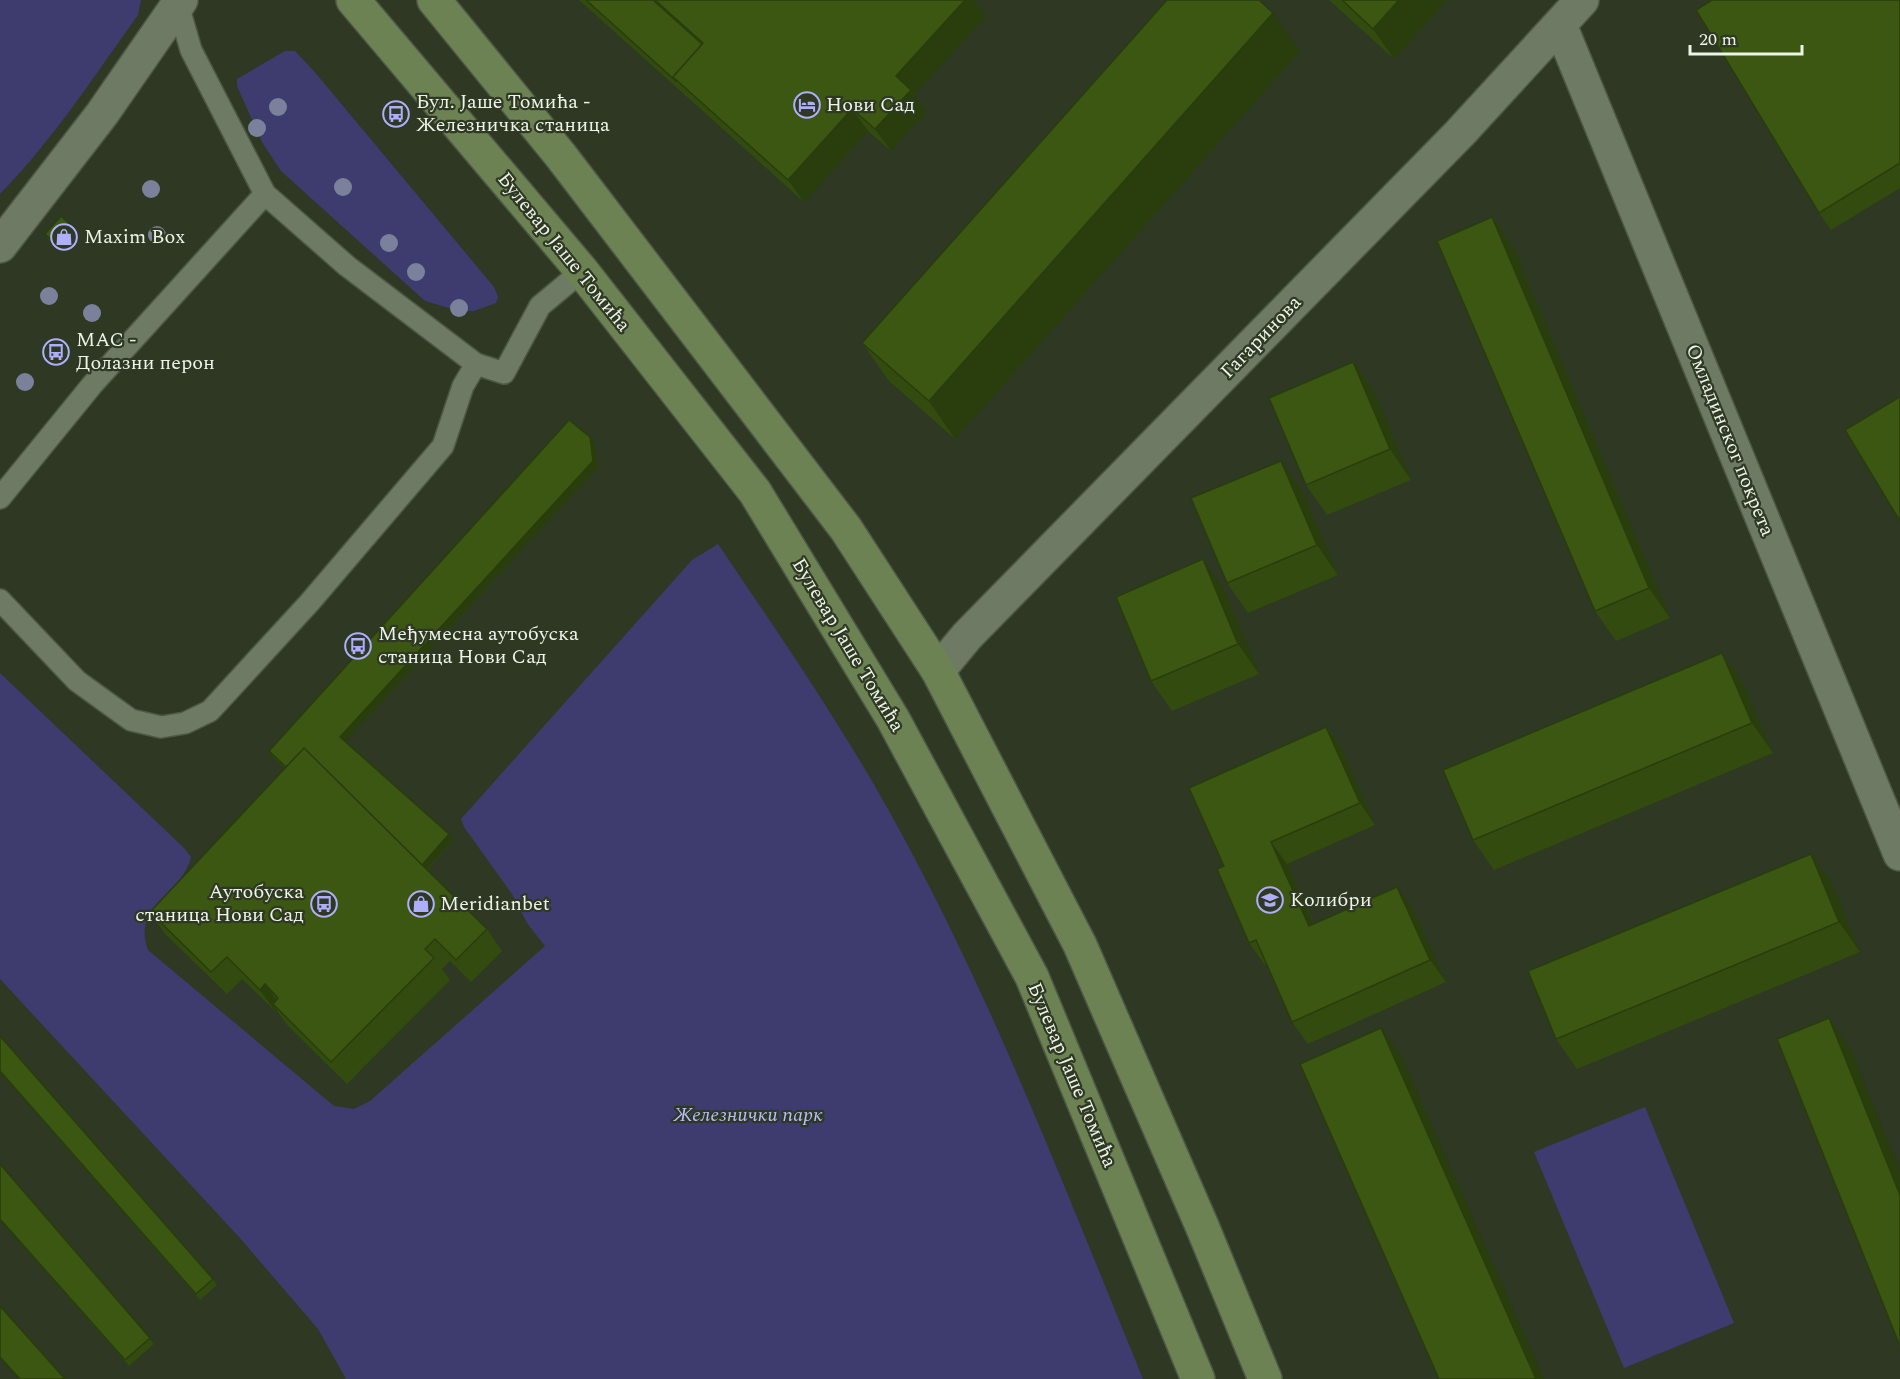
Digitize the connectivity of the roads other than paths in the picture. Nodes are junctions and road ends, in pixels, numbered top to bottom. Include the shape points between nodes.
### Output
1 (353, 0) edge
2 (434, 0) edge
3 (1582, 0) edge
4 (180, 3) edge
5 (1560, 25) junction
6 (265, 194) junction
7 (0, 246) edge
8 (582, 271) junction
9 (476, 364) junction
10 (0, 498) edge
11 (0, 600) edge
12 (938, 671) junction
13 (1900, 854) edge
14 (1198, 1379) edge
15 (1265, 1379) edge

1 - 8 main road, Булевар Јаше Томића
2 - 12 main road via 561,156 846,529
3 - 5 street, Гагаринова
4 - 6 lane via 191,50
4 - 7 street via 102,114
5 - 12 street, Гагаринова via 1460,133 967,636
5 - 13 street, Омладинског покрета
6 - 9 lane via 347,266
6 - 10 lane via 92,385
8 - 9 lane via 540,306 504,374
8 - 14 main road, Булевар Јаше Томића via 755,492 909,746 1032,977
9 - 11 lane via 463,386 443,446 302,611 210,711 161,727 131,720 77,681
12 - 15 main road via 1080,945

